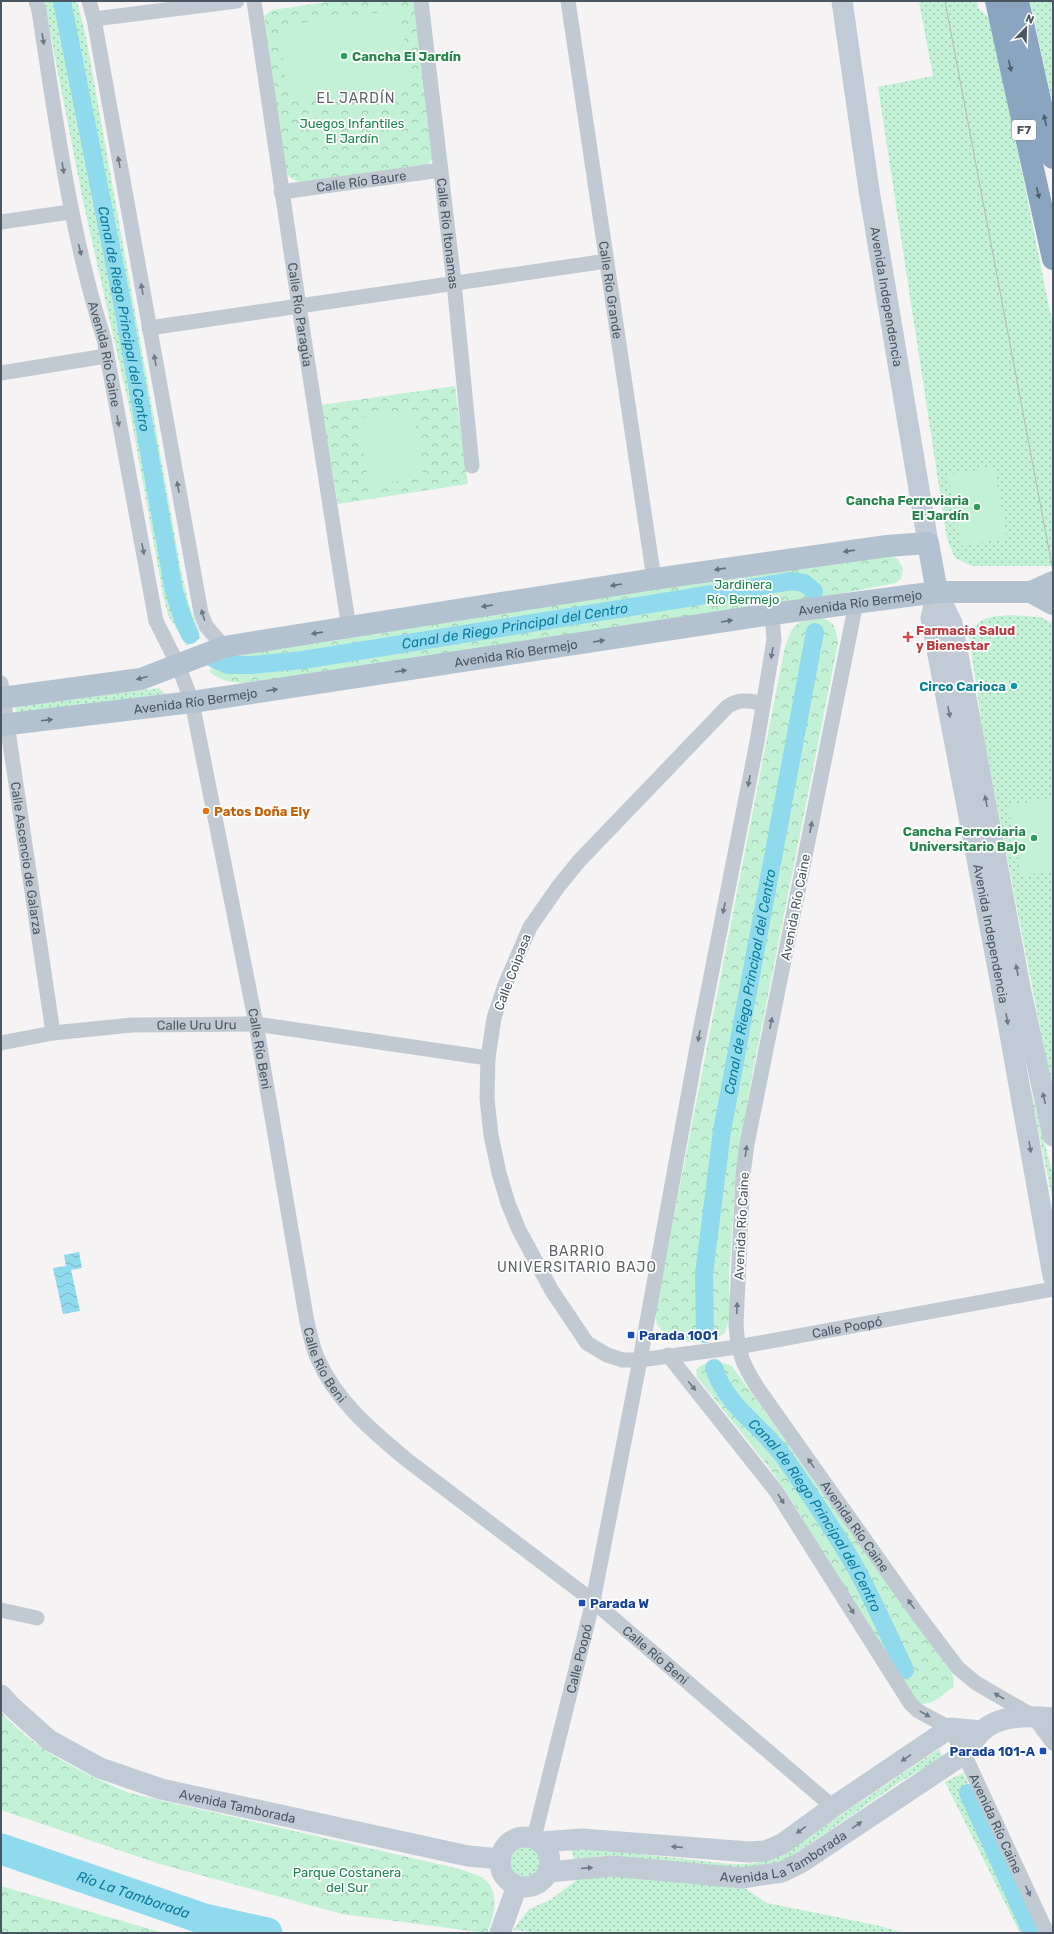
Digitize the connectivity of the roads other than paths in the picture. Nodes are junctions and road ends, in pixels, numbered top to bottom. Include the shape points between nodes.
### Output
1 (36, 1) edge
2 (89, 1) edge
3 (237, 1) edge
4 (254, 1) edge
5 (421, 1) edge
6 (568, 1) edge
7 (842, 1) edge
8 (996, 1) edge
9 (1018, 1) edge
10 (94, 19) junction
11 (1053, 158) edge
12 (441, 170) junction
13 (281, 192) junction
14 (70, 212) junction
15 (1, 222) edge
16 (1053, 259) edge
17 (607, 261) junction
18 (454, 283) junction
19 (298, 306) junction
20 (149, 328) junction
21 (106, 356) junction
22 (1, 373) edge
23 (472, 466) dead end
24 (928, 543) junction
25 (654, 579) junction
26 (1053, 582) edge
27 (937, 592) junction
28 (1031, 592) junction
29 (856, 603) junction
30 (1053, 604) edge
31 (772, 614) junction
32 (349, 628) junction
33 (224, 647) junction
34 (178, 665) junction
35 (2, 693) edge
36 (192, 702) junction
37 (763, 703) junction
38 (4, 725) edge
39 (256, 1024) junction
40 (53, 1033) junction
41 (1, 1043) edge
42 (488, 1058) junction
43 (1053, 1136) edge
44 (1053, 1276) edge
45 (1053, 1289) edge
46 (738, 1347) junction
47 (668, 1355) junction
48 (640, 1360) junction
49 (593, 1601) junction
50 (1, 1610) edge
51 (37, 1618) dead end
52 (1, 1694) edge
53 (1043, 1717) edge
54 (950, 1728) junction
55 (982, 1731) junction
56 (1053, 1743) edge
57 (964, 1754) junction
58 (833, 1807) junction
59 (538, 1840) junction
60 (500, 1859) junction
61 (549, 1872) junction
62 (517, 1886) junction
63 (501, 1929) edge
64 (1047, 1933) edge

1 -> 14 street, Avenida Río Caine
2 - 10 street
3 - 10 street
4 - 13 street, Calle Río Paragúa
5 - 12 street, Calle Río Itonamas
6 - 17 street, Calle Río Grande
7 - 24 main road, Avenida Independencia via 869,190
8 -> 16 highway, F7
11 -> 9 highway, F7
20 -> 10 street
12 - 13 street, Calle Río Baure
12 - 18 street, Calle Río Itonamas
13 - 19 street, Calle Río Paragúa
14 - 15 street
14 -> 21 street, Avenida Río Caine via 94,310 104,339
17 - 18 street
17 - 25 street, Calle Río Grande
18 - 19 street
18 - 23 street, Calle Río Itonamas
19 - 20 street
19 - 32 street, Calle Río Paragúa
33 -> 20 street via 206,626 201,613
21 - 22 street
21 -> 34 street, Avenida Río Caine via 156,620
24 -> 25 main road via 887,546
24 - 27 main road, Avenida Independencia
25 -> 32 main road
26 - 28 main road, Avenida Río Bermejo
27 - 28 main road, Avenida Río Bermejo
27 - 29 main road, Avenida Río Bermejo
43 -> 27 main road, Avenida Independencia via 1021,992 952,623
27 -> 44 main road, Avenida Independencia via 931,618
28 - 30 main road, Avenida Río Bermejo
29 - 31 main road, Avenida Río Bermejo
46 -> 29 street, Avenida Río Caine via 736,1325 743,1174 747,1144
36 -> 31 main road, Avenida Río Bermejo
31 -> 37 street via 774,640
32 -> 33 main road
33 - 34 main road
34 -> 35 main road via 141,679
34 - 36 street, Avenida Río Caine
35 - 38 street, Calle Ascencio de Galarza
38 -> 36 main road, Avenida Río Bermejo
36 - 39 street, Calle Río Beni
37 - 42 street, Calle Coipasa via 743,700 727,707 579,861 558,887 530,927 517,955 494,1018
37 -> 48 street, Calle Poopó
38 - 40 street, Calle Ascencio de Galarza
39 - 40 street, Calle Uru Uru via 132,1025
39 - 42 street, Calle Uru Uru
39 - 49 street, Calle Río Beni via 307,1322 316,1356 330,1383 379,1437
40 - 41 street, Calle Uru Uru
42 - 48 street, Calle Coipasa via 487,1099 491,1135 498,1173 519,1230 552,1291 588,1343 607,1355 623,1360
45 - 46 street, Calle Poopó
46 - 47 street, Calle Poopó
53 -> 46 street, Avenida Río Caine via 976,1683 958,1668 746,1370
47 - 48 street, Calle Poopó
47 -> 54 street via 776,1491 910,1703 918,1711
48 - 49 street, Calle Poopó
49 - 58 street, Calle Río Beni
49 - 59 street, Calle Poopó
50 - 51 street
52 - 60 main road, Avenida Tamborada via 49,1740 100,1768 161,1789 468,1856
53 - 55 main road, Avenida La Tamborada via 1015,1717
53 - 56 street, Avenida Río Caine
54 - 55 main road
54 - 57 street, Avenida Río Caine
54 -> 58 main road, Avenida La Tamborada
55 - 57 main road, Avenida La Tamborada
61 -> 57 main road, Avenida La Tamborada via 612,1866 742,1878 782,1872 802,1862
57 -> 64 street, Avenida Río Caine
58 -> 59 main road, Avenida La Tamborada via 782,1844 764,1851 582,1839
59 - 60 main road via 526,1837 512,1840 502,1852
59 - 61 main road via 550,1856
60 - 62 main road via 504,1875
61 - 62 main road via 536,1885
62 - 63 main road

